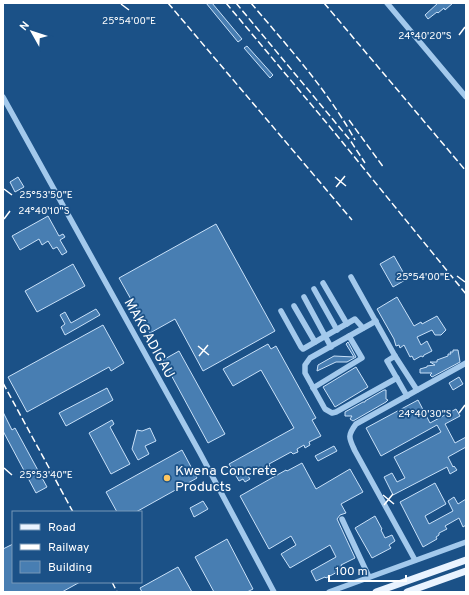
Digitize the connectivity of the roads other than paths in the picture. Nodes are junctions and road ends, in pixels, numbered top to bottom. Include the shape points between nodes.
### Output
1 (386, 3) edge
2 (3, 97) edge
3 (466, 97) edge
4 (351, 277) dead end
5 (323, 283) dead end
6 (314, 289) dead end
7 (304, 298) dead end
8 (294, 306) dead end
9 (281, 311) dead end
10 (376, 321) junction
11 (347, 324) junction
12 (364, 328) junction
13 (337, 330) junction
14 (325, 336) junction
15 (349, 336) junction
16 (315, 342) junction
17 (331, 346) junction
18 (395, 356) junction
19 (466, 363) edge
20 (397, 378) junction
21 (314, 388) junction
22 (416, 390) junction
23 (407, 396) junction
24 (342, 519) dead end
25 (466, 542) edge
26 (415, 560) junction
27 (466, 560) edge
28 (466, 571) edge
29 (369, 577) junction
30 (274, 592) edge
31 (329, 592) edge
32 (376, 592) edge
33 (407, 592) edge

1 - 3 street
2 - 30 street, MAKGADIGAU
4 - 10 street
5 - 11 street
6 - 13 street
7 - 14 street
8 - 16 street
9 - 16 street via 303,349
10 - 12 street
10 - 18 street
11 - 12 street via 356,319
11 - 13 street
12 - 15 street
13 - 14 street
14 - 16 street
14 - 17 street
15 - 17 street
15 - 21 street via 362,358
17 - 21 street via 310,358 305,365 305,373
18 - 20 street via 387,361
18 - 22 street
19 - 22 street
20 - 21 street via 332,413 325,409
20 - 23 street
22 - 23 street
23 - 26 street via 356,424 350,432 349,439
24 - 29 street
25 - 26 street
26 - 29 street
27 - 32 main road
28 - 33 main road
29 - 31 street

